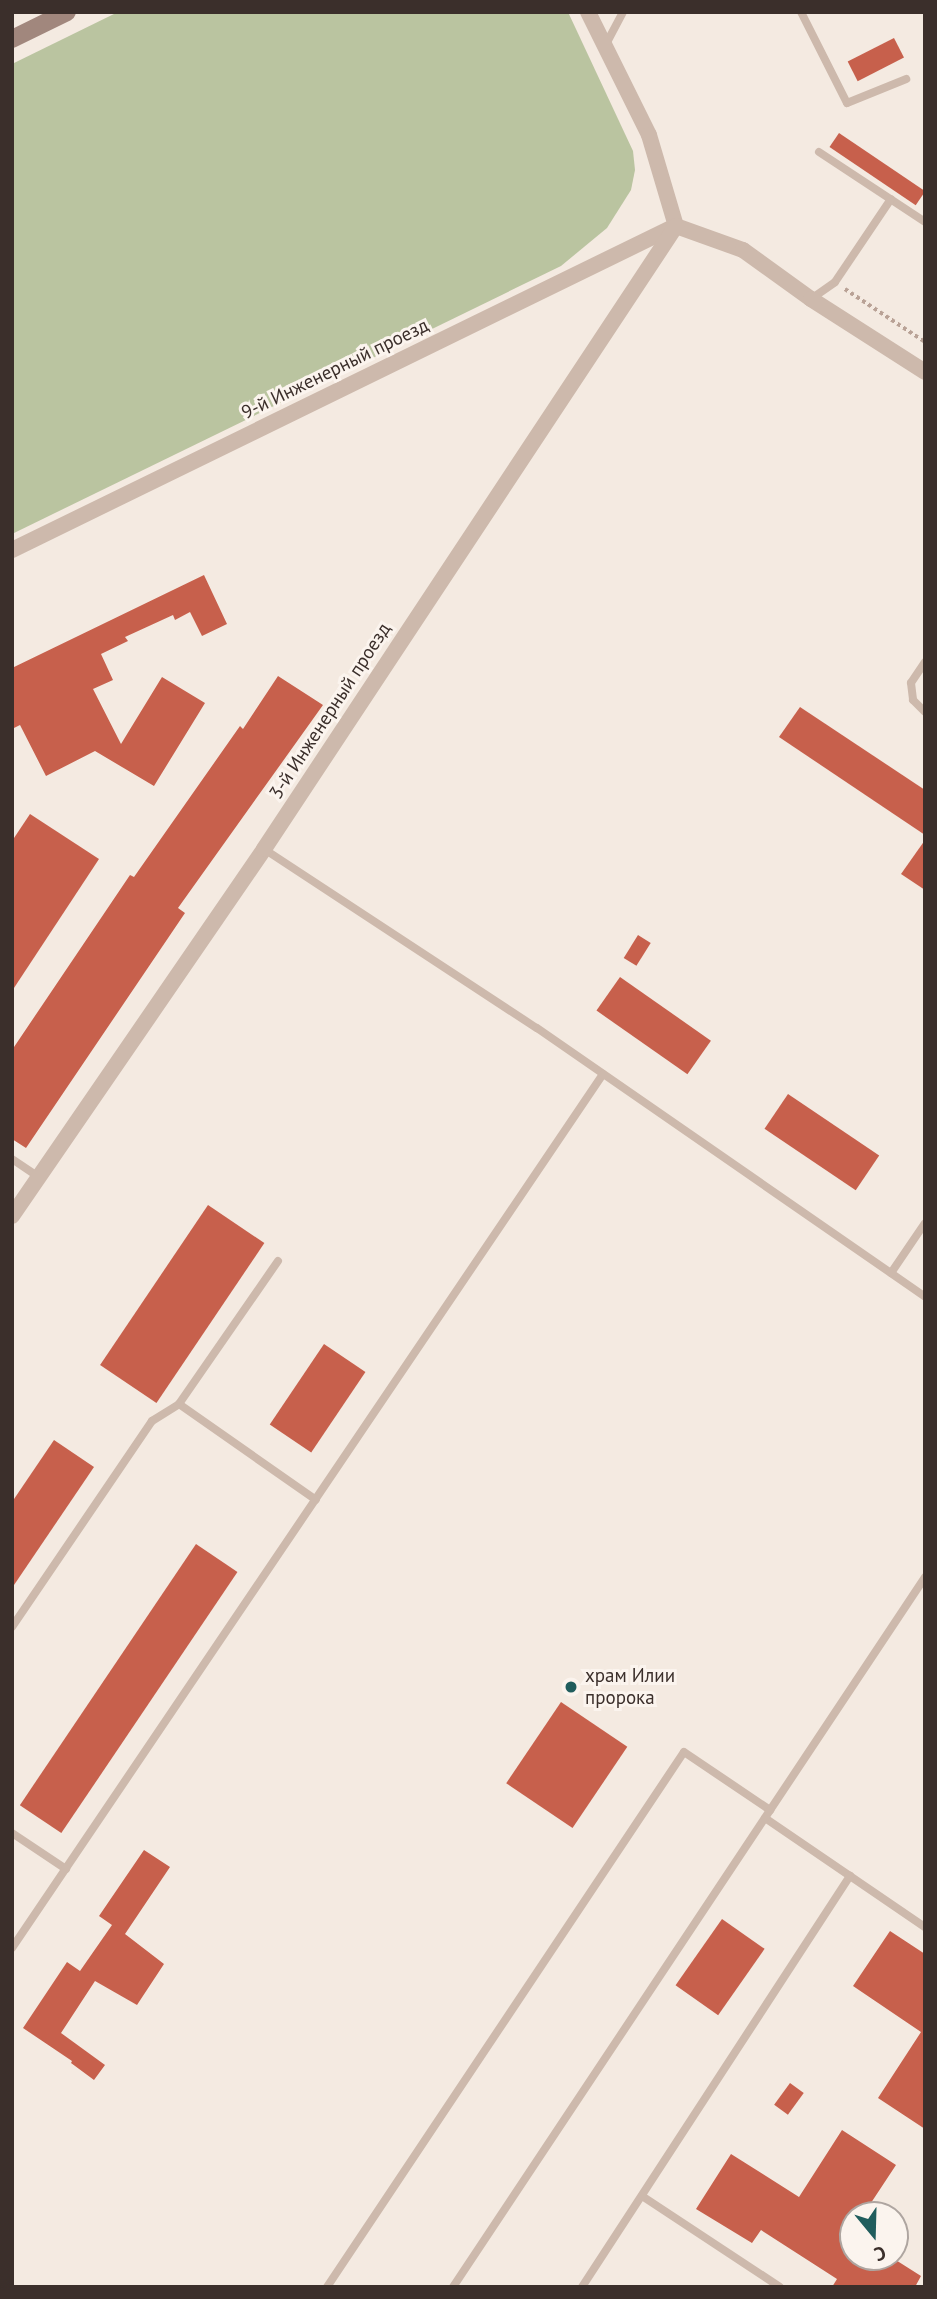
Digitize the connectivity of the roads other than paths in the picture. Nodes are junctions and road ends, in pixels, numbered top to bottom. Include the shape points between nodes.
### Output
1 (67, 12) edge
2 (588, 12) edge
3 (623, 12) edge
4 (801, 12) edge
5 (12, 39) edge
6 (605, 46) junction
7 (906, 79) dead end
8 (819, 152) dead end
9 (891, 199) junction
10 (925, 222) edge
11 (676, 226) junction
12 (811, 299) junction
13 (925, 372) edge
14 (12, 550) edge
15 (925, 662) edge
16 (925, 712) edge
17 (264, 849) junction
18 (603, 1074) junction
19 (12, 1159) edge
20 (39, 1177) junction
21 (12, 1216) edge
22 (925, 1223) edge
23 (278, 1261) dead end
24 (891, 1273) junction
25 (925, 1297) edge
26 (179, 1404) junction
27 (316, 1500) junction
28 (925, 1577) edge
29 (12, 1627) edge
30 (767, 1814) junction
31 (12, 1833) edge
32 (66, 1869) junction
33 (850, 1876) junction
34 (925, 1927) edge
35 (12, 1948) edge
36 (642, 2196) junction
37 (327, 2287) edge
38 (453, 2287) edge
39 (582, 2287) edge
40 (780, 2287) edge

1 - 5 main road
2 - 6 street
3 - 6 lane
4 - 7 lane via 848,103
6 - 11 street via 649,135
8 - 9 lane
9 - 10 lane
9 - 12 lane via 835,282
11 - 12 street via 743,250
11 - 14 street, 9-й Инженерный проезд
11 - 17 street, 3-й Инженерный проезд
12 - 13 street
15 - 16 lane via 911,683 913,700
17 - 18 lane
17 - 20 street, 3-й Инженерный проезд
18 - 24 lane
18 - 27 lane
19 - 20 lane
20 - 21 street, 3-й Инженерный проезд
22 - 24 lane
23 - 26 lane
24 - 25 lane
26 - 27 lane
26 - 29 lane via 152,1421
27 - 32 lane
28 - 30 lane
30 - 33 lane
30 - 37 lane via 684,1752
30 - 38 lane
31 - 32 lane
32 - 35 lane
33 - 34 lane
33 - 36 lane
36 - 39 lane
36 - 40 lane

